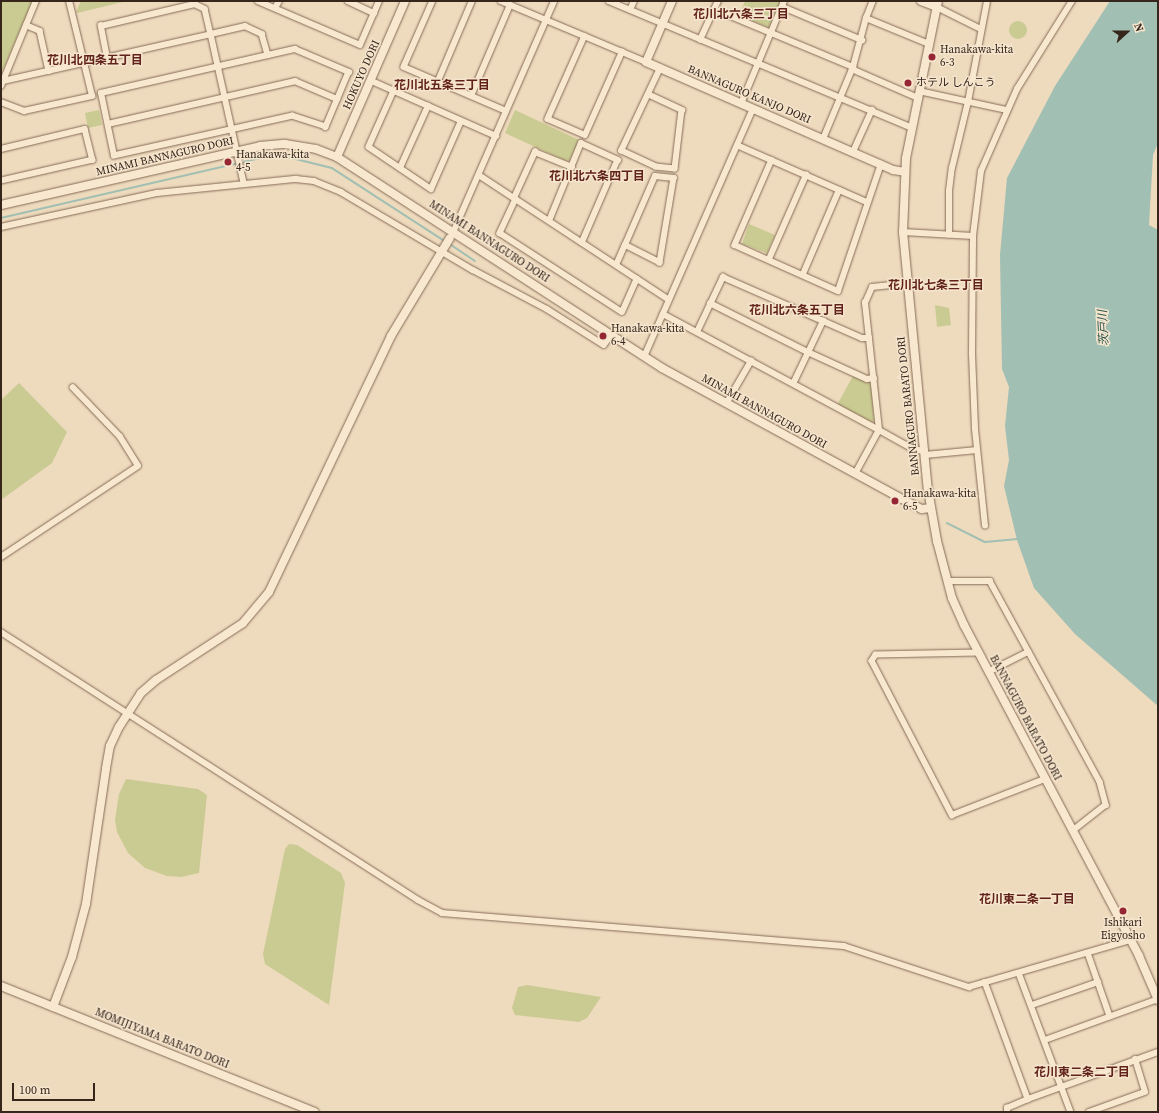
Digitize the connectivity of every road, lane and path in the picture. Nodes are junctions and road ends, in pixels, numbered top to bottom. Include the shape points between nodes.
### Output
1 (36, 1) edge
2 (69, 1) edge
3 (258, 1) edge
4 (278, 1) edge
5 (348, 1) edge
6 (379, 1) edge
7 (405, 1) edge
8 (433, 1) edge
9 (472, 1) edge
10 (501, 1) edge
11 (554, 1) edge
12 (609, 1) edge
13 (634, 1) edge
14 (672, 1) edge
15 (718, 1) edge
16 (873, 1) edge
17 (921, 1) edge
18 (987, 1) edge
19 (1072, 1) edge
20 (784, 4) edge
21 (937, 4) edge
22 (510, 5) junction
23 (275, 8) junction
24 (714, 9) junction
25 (630, 10) junction
26 (374, 13) junction
27 (866, 18) junction
28 (546, 20) junction
29 (26, 25) junction
30 (662, 25) junction
31 (981, 29) junction
32 (211, 34) junction
33 (771, 34) junction
34 (585, 36) junction
35 (700, 40) junction
36 (862, 40) junction
37 (929, 44) junction
38 (622, 52) junction
39 (268, 55) junction
40 (107, 58) junction
41 (646, 62) junction
42 (84, 63) junction
43 (759, 63) junction
44 (218, 66) junction
45 (660, 68) junction
46 (853, 68) junction
47 (49, 71) junction
48 (372, 81) junction
49 (438, 81) junction
50 (2, 84) edge
51 (394, 91) junction
52 (648, 94) junction
53 (918, 94) junction
54 (471, 96) junction
55 (841, 97) junction
56 (225, 98) junction
57 (337, 99) junction
58 (1, 102) edge
59 (968, 102) junction
60 (741, 104) junction
61 (428, 106) junction
62 (753, 109) junction
63 (872, 110) junction
64 (1006, 110) junction
65 (506, 112) junction
66 (461, 121) junction
67 (108, 124) junction
68 (232, 128) junction
69 (912, 128) junction
70 (496, 136) junction
71 (823, 139) junction
72 (737, 145) junction
73 (1, 149) edge
74 (853, 152) junction
75 (238, 155) junction
76 (337, 157) junction
77 (772, 160) junction
78 (881, 164) junction
79 (572, 167) junction
80 (400, 168) junction
81 (905, 172) junction
82 (479, 175) junction
83 (806, 175) junction
84 (1, 181) edge
85 (244, 183) junction
86 (839, 190) junction
87 (515, 198) junction
88 (867, 202) junction
89 (1, 205) edge
90 (549, 221) junction
91 (1, 227) edge
92 (903, 232) junction
93 (949, 235) junction
94 (452, 236) junction
95 (974, 236) junction
96 (582, 243) junction
97 (625, 245) junction
98 (444, 248) junction
99 (769, 260) junction
100 (616, 265) junction
101 (803, 274) junction
102 (637, 279) junction
103 (908, 283) junction
104 (669, 300) junction
105 (710, 303) junction
106 (663, 314) junction
107 (823, 321) junction
108 (696, 332) junction
109 (611, 335) junction
110 (869, 338) junction
111 (808, 352) junction
112 (644, 357) junction
113 (751, 361) junction
114 (874, 378) junction
115 (793, 384) junction
116 (73, 388) dead end
117 (726, 404) junction
118 (878, 430) junction
119 (977, 450) junction
120 (924, 453) junction
121 (855, 474) junction
122 (930, 508) junction
123 (985, 526) dead end
124 (1, 557) edge
125 (947, 581) junction
126 (1, 632) edge
127 (1028, 652) junction
128 (979, 653) junction
129 (988, 672) junction
130 (126, 714) junction
131 (1045, 779) junction
132 (1073, 831) junction
133 (1131, 940) junction
134 (1088, 953) junction
135 (1019, 972) junction
136 (985, 982) junction
137 (1098, 982) junction
138 (1, 986) edge
139 (1158, 999) edge
140 (1032, 1005) junction
141 (53, 1006) junction
142 (1110, 1016) junction
143 (1045, 1040) junction
144 (1158, 1052) edge
145 (1135, 1060) junction
146 (1063, 1087) junction
147 (1028, 1099) junction
148 (305, 1110) edge
149 (1104, 1110) edge
150 (315, 1112) edge
151 (1007, 1112) edge
152 (1071, 1112) edge
153 (1089, 1112) edge

1 - 29 street
2 - 42 street
3 - 23 street
4 - 23 street
5 - 26 street
6 - 26 street
7 - 48 street, HOKUYO DORI
8 - 49 street via 404,67
9 - 49 street
10 - 22 street
11 - 28 street
12 - 25 street
13 - 25 street
14 - 30 street
15 - 24 street
16 - 27 street
17 - 21 street
18 - 31 street
19 - 64 street via 1035,56
20 - 33 street
20 - 36 street
21 - 31 street
21 - 37 street, BANNAGURO BARATO DORI
22 - 28 street
22 - 54 street
23 - 26 street via 360,45
24 - 33 street
24 - 35 street
25 - 30 street
27 - 36 street
27 - 37 street
28 - 34 street
28 - 65 street
29 - 47 street via 40,31
29 - 50 street
30 - 35 street
30 - 41 street
31 - 59 street
32 - 39 street via 245,26 262,34
32 - 40 street
32 - 40 street via 205,9 195,4 101,26
32 - 44 street
33 - 43 street
33 - 46 street
34 - 38 street
34 - 38 street via 548,119 566,127 585,135
35 - 43 street
36 - 46 street
37 - 53 street, BANNAGURO BARATO DORI
38 - 41 street
39 - 44 street
39 - 57 street via 295,49 349,72
40 - 42 street
41 - 45 street, BANNAGURO KANJO DORI
42 - 47 street
42 - 58 street via 92,96 24,111
43 - 55 street
43 - 60 street
44 - 56 street
44 - 67 street via 101,93
45 - 52 street
45 - 60 street, BANNAGURO KANJO DORI
46 - 53 street
46 - 55 street
47 - 50 street
48 - 51 street
48 - 76 street, HOKUYO DORI
49 - 54 street
51 - 61 street
51 - 80 street via 369,148
52 - 52 street via 621,151 656,167 675,169 682,110
53 - 59 street
53 - 69 street, BANNAGURO BARATO DORI
54 - 65 street
55 - 63 street
55 - 71 street
56 - 57 street via 295,81
56 - 67 street
56 - 68 street
57 - 68 street via 326,127 293,116
59 - 64 street
59 - 93 street via 952,168
60 - 62 street, BANNAGURO KANJO DORI
61 - 66 street
61 - 80 street
62 - 71 street, BANNAGURO KANJO DORI
62 - 72 street
63 - 69 street
63 - 74 street
64 - 95 street via 981,171
65 - 70 street
66 - 70 street
66 - 80 street via 431,189
67 - 68 street via 114,156
68 - 75 street
69 - 81 street, BANNAGURO BARATO DORI
70 - 82 street
71 - 74 street, BANNAGURO KANJO DORI
72 - 77 street
72 - 104 street
73 - 84 street via 85,129 92,160
74 - 78 street, BANNAGURO KANJO DORI
75 - 76 street, MINAMI BANNAGURO DORI via 284,144 316,149
75 - 85 street
75 - 89 street, MINAMI BANNAGURO DORI
76 - 94 street, MINAMI BANNAGURO DORI
77 - 83 street
77 - 99 street via 735,245
78 - 81 street, BANNAGURO KANJO DORI
78 - 88 street
79 - 87 street via 535,152
79 - 90 street
79 - 96 street via 582,143 618,160
81 - 92 street, BANNAGURO BARATO DORI
82 - 87 street
82 - 94 street
83 - 86 street
83 - 99 street
85 - 91 street via 157,193
85 - 98 street via 296,179 328,186
86 - 88 street
86 - 101 street
87 - 90 street
87 - 102 street via 500,233 622,312
88 - 101 street via 838,291
90 - 96 street
92 - 93 street
92 - 103 street, BANNAGURO BARATO DORI
93 - 95 street
94 - 98 street
94 - 109 street, MINAMI BANNAGURO DORI
95 - 119 street via 972,353
96 - 100 street
97 - 97 street via 656,176 674,178 660,262
97 - 100 street
98 - 109 street via 473,270 547,309 604,345
98 - 130 street via 391,336 269,592 243,623 156,680 141,693
99 - 101 street
100 - 102 street
102 - 104 street
103 - 110 street via 872,287 865,303
103 - 120 street, BANNAGURO BARATO DORI
104 - 106 street
105 - 107 street via 723,277
105 - 108 street
105 - 111 street
106 - 108 street
106 - 112 street
107 - 110 street via 862,338
107 - 111 street
108 - 113 street
109 - 112 street, MINAMI BANNAGURO DORI
110 - 114 street
111 - 114 street via 867,379
111 - 115 street
112 - 117 street, MINAMI BANNAGURO DORI
113 - 115 street
113 - 117 street
114 - 118 street
115 - 118 street
116 - 124 street via 120,437 138,466
117 - 121 street, MINAMI BANNAGURO DORI
118 - 120 street
118 - 121 street
119 - 120 street
119 - 123 street
120 - 122 street, BANNAGURO BARATO DORI
121 - 122 street, MINAMI BANNAGURO DORI via 922,509
122 - 125 street, BANNAGURO BARATO DORI
125 - 127 street via 990,581
125 - 128 street, BANNAGURO BARATO DORI via 952,598
126 - 130 street
127 - 129 street
127 - 132 street via 1100,782 1106,804
128 - 129 street, BANNAGURO BARATO DORI
128 - 131 street via 876,655 872,661 952,815
129 - 131 street, BANNAGURO BARATO DORI
130 - 136 street via 442,913 844,946 970,987
130 - 141 street via 110,746 86,904 72,957
131 - 132 street, BANNAGURO BARATO DORI
132 - 133 street, BANNAGURO BARATO DORI
133 - 134 street
133 - 139 street, BANNAGURO BARATO DORI
134 - 135 street
134 - 137 street
135 - 136 street
135 - 140 street
136 - 147 street
137 - 140 street
137 - 142 street
138 - 141 street, MOMIJIYAMA BARATO DORI
139 - 142 street
140 - 143 street
141 - 148 street, MOMIJIYAMA BARATO DORI
142 - 143 street
143 - 146 street
144 - 145 street
145 - 146 street
145 - 149 street via 1145,1092
146 - 147 street
146 - 152 street
147 - 151 street via 1007,1108
148 - 150 street, MOMIJIYAMA BARATO DORI
149 - 153 street

